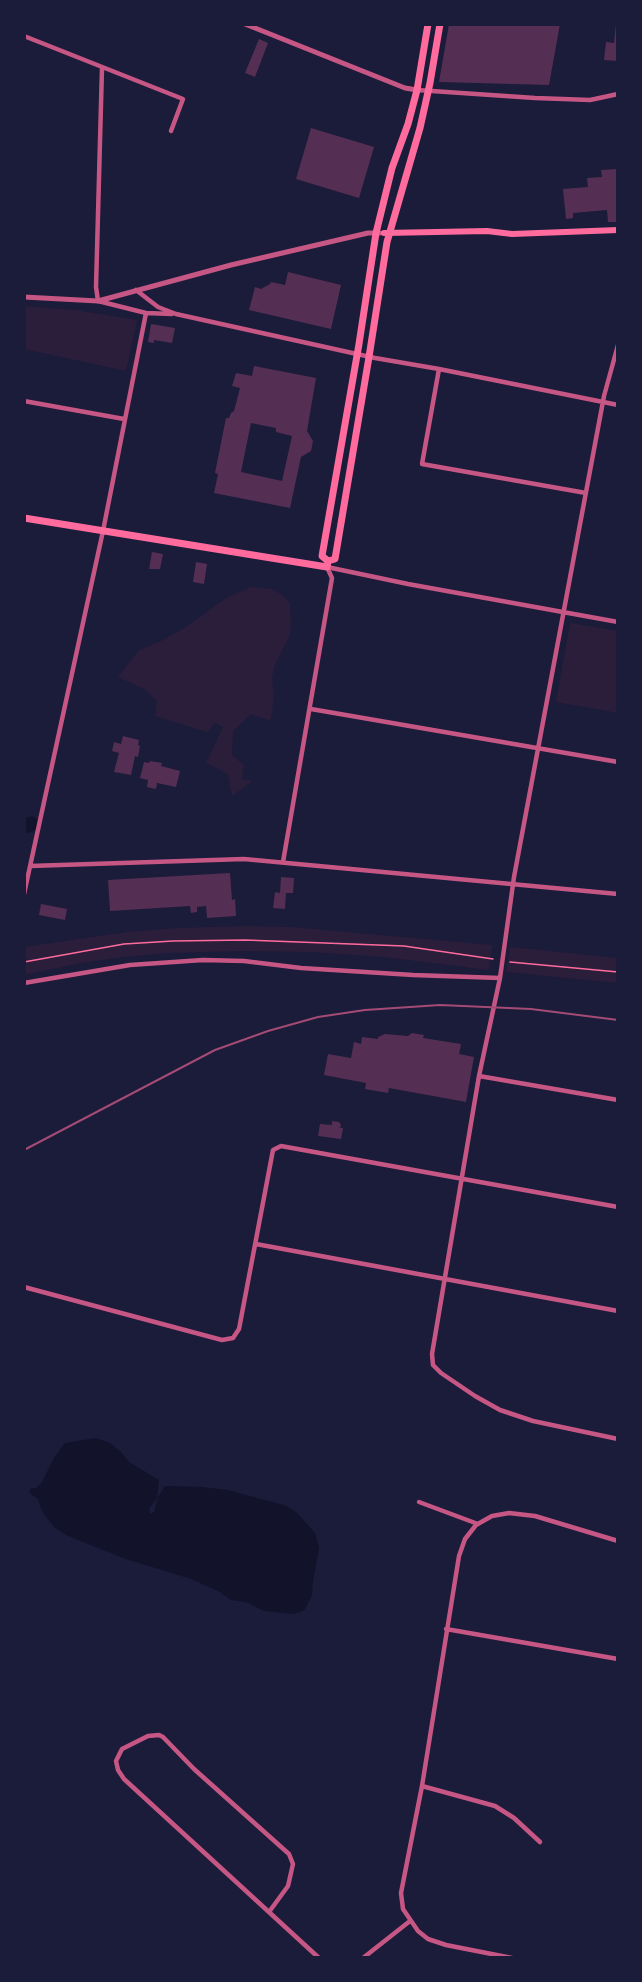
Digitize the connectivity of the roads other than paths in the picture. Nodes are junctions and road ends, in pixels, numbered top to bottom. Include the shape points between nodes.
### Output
1 (245, 24) edge
2 (428, 24) edge
3 (440, 24) edge
4 (24, 36) edge
5 (102, 68) junction
6 (417, 90) junction
7 (428, 91) junction
8 (618, 94) edge
9 (171, 131) dead end
10 (618, 230) edge
11 (376, 233) junction
12 (387, 233) junction
13 (136, 290) junction
14 (24, 297) edge
15 (98, 301) junction
16 (146, 313) junction
17 (176, 314) junction
18 (618, 345) edge
19 (357, 354) junction
20 (369, 357) junction
21 (439, 369) junction
22 (24, 401) edge
23 (603, 402) junction
24 (618, 405) edge
25 (124, 419) junction
26 (586, 494) junction
27 (24, 518) edge
28 (103, 531) junction
29 (328, 564) junction
30 (564, 612) junction
31 (618, 622) edge
32 (310, 709) junction
33 (538, 748) junction
34 (618, 762) edge
35 (283, 862) junction
36 (30, 866) junction
37 (513, 885) junction
38 (24, 894) edge
39 (618, 894) edge
40 (500, 978) junction
41 (24, 983) edge
42 (479, 1076) junction
43 (618, 1100) edge
44 (462, 1179) junction
45 (618, 1207) edge
46 (256, 1244) junction
47 (444, 1278) junction
48 (24, 1287) edge
49 (618, 1311) edge
50 (618, 1439) edge
51 (419, 1502) dead end
52 (478, 1524) junction
53 (618, 1541) edge
54 (446, 1629) junction
55 (618, 1659) edge
56 (422, 1786) junction
57 (540, 1842) dead end
58 (269, 1912) junction
59 (410, 1921) junction
60 (319, 1958) edge
61 (363, 1958) edge
62 (512, 1958) edge

1 - 6 street
2 - 6 main road
3 - 7 main road
4 - 5 street
5 - 9 street via 183,99
5 - 15 street
6 - 7 street
6 - 11 main road
7 - 8 street via 579,99
7 - 12 main road
10 - 12 main road
11 - 12 street
11 - 13 street
11 - 19 main road
12 - 20 main road
13 - 15 street
13 - 17 street via 158,307
14 - 15 street
15 - 16 street
16 - 17 street
16 - 25 street
17 - 19 street
18 - 23 street
19 - 20 street
19 - 29 main road via 322,556
20 - 21 street
20 - 29 main road via 335,558
21 - 23 street
21 - 26 street via 422,464
22 - 25 street
23 - 24 street
23 - 26 street
25 - 28 street
26 - 30 street
27 - 28 main road
28 - 29 main road
28 - 36 street
29 - 30 street via 408,584
29 - 32 street via 332,578
30 - 31 street
30 - 33 street
32 - 33 street
32 - 35 street
33 - 34 street
33 - 37 street
35 - 36 street via 244,859
35 - 37 street
36 - 38 street
37 - 39 street
37 - 40 street
40 - 41 street via 203,960 130,965
40 - 42 street
42 - 43 street
42 - 44 street
44 - 45 street
44 - 46 street via 274,1148
44 - 47 street
46 - 47 street
46 - 48 street via 239,1329 233,1338 222,1340
47 - 49 street
47 - 50 street via 432,1354 433,1365 441,1373 511,1415
51 - 52 street
52 - 53 street via 499,1514 516,1512
52 - 54 street via 465,1539 459,1556
54 - 55 street
54 - 56 street
56 - 57 street via 495,1806
56 - 59 street via 401,1893
58 - 58 street via 120,1775 117,1756 126,1746 148,1736 163,1737 289,1854 293,1864 288,1886
58 - 60 street
59 - 61 street
59 - 62 street via 428,1939

